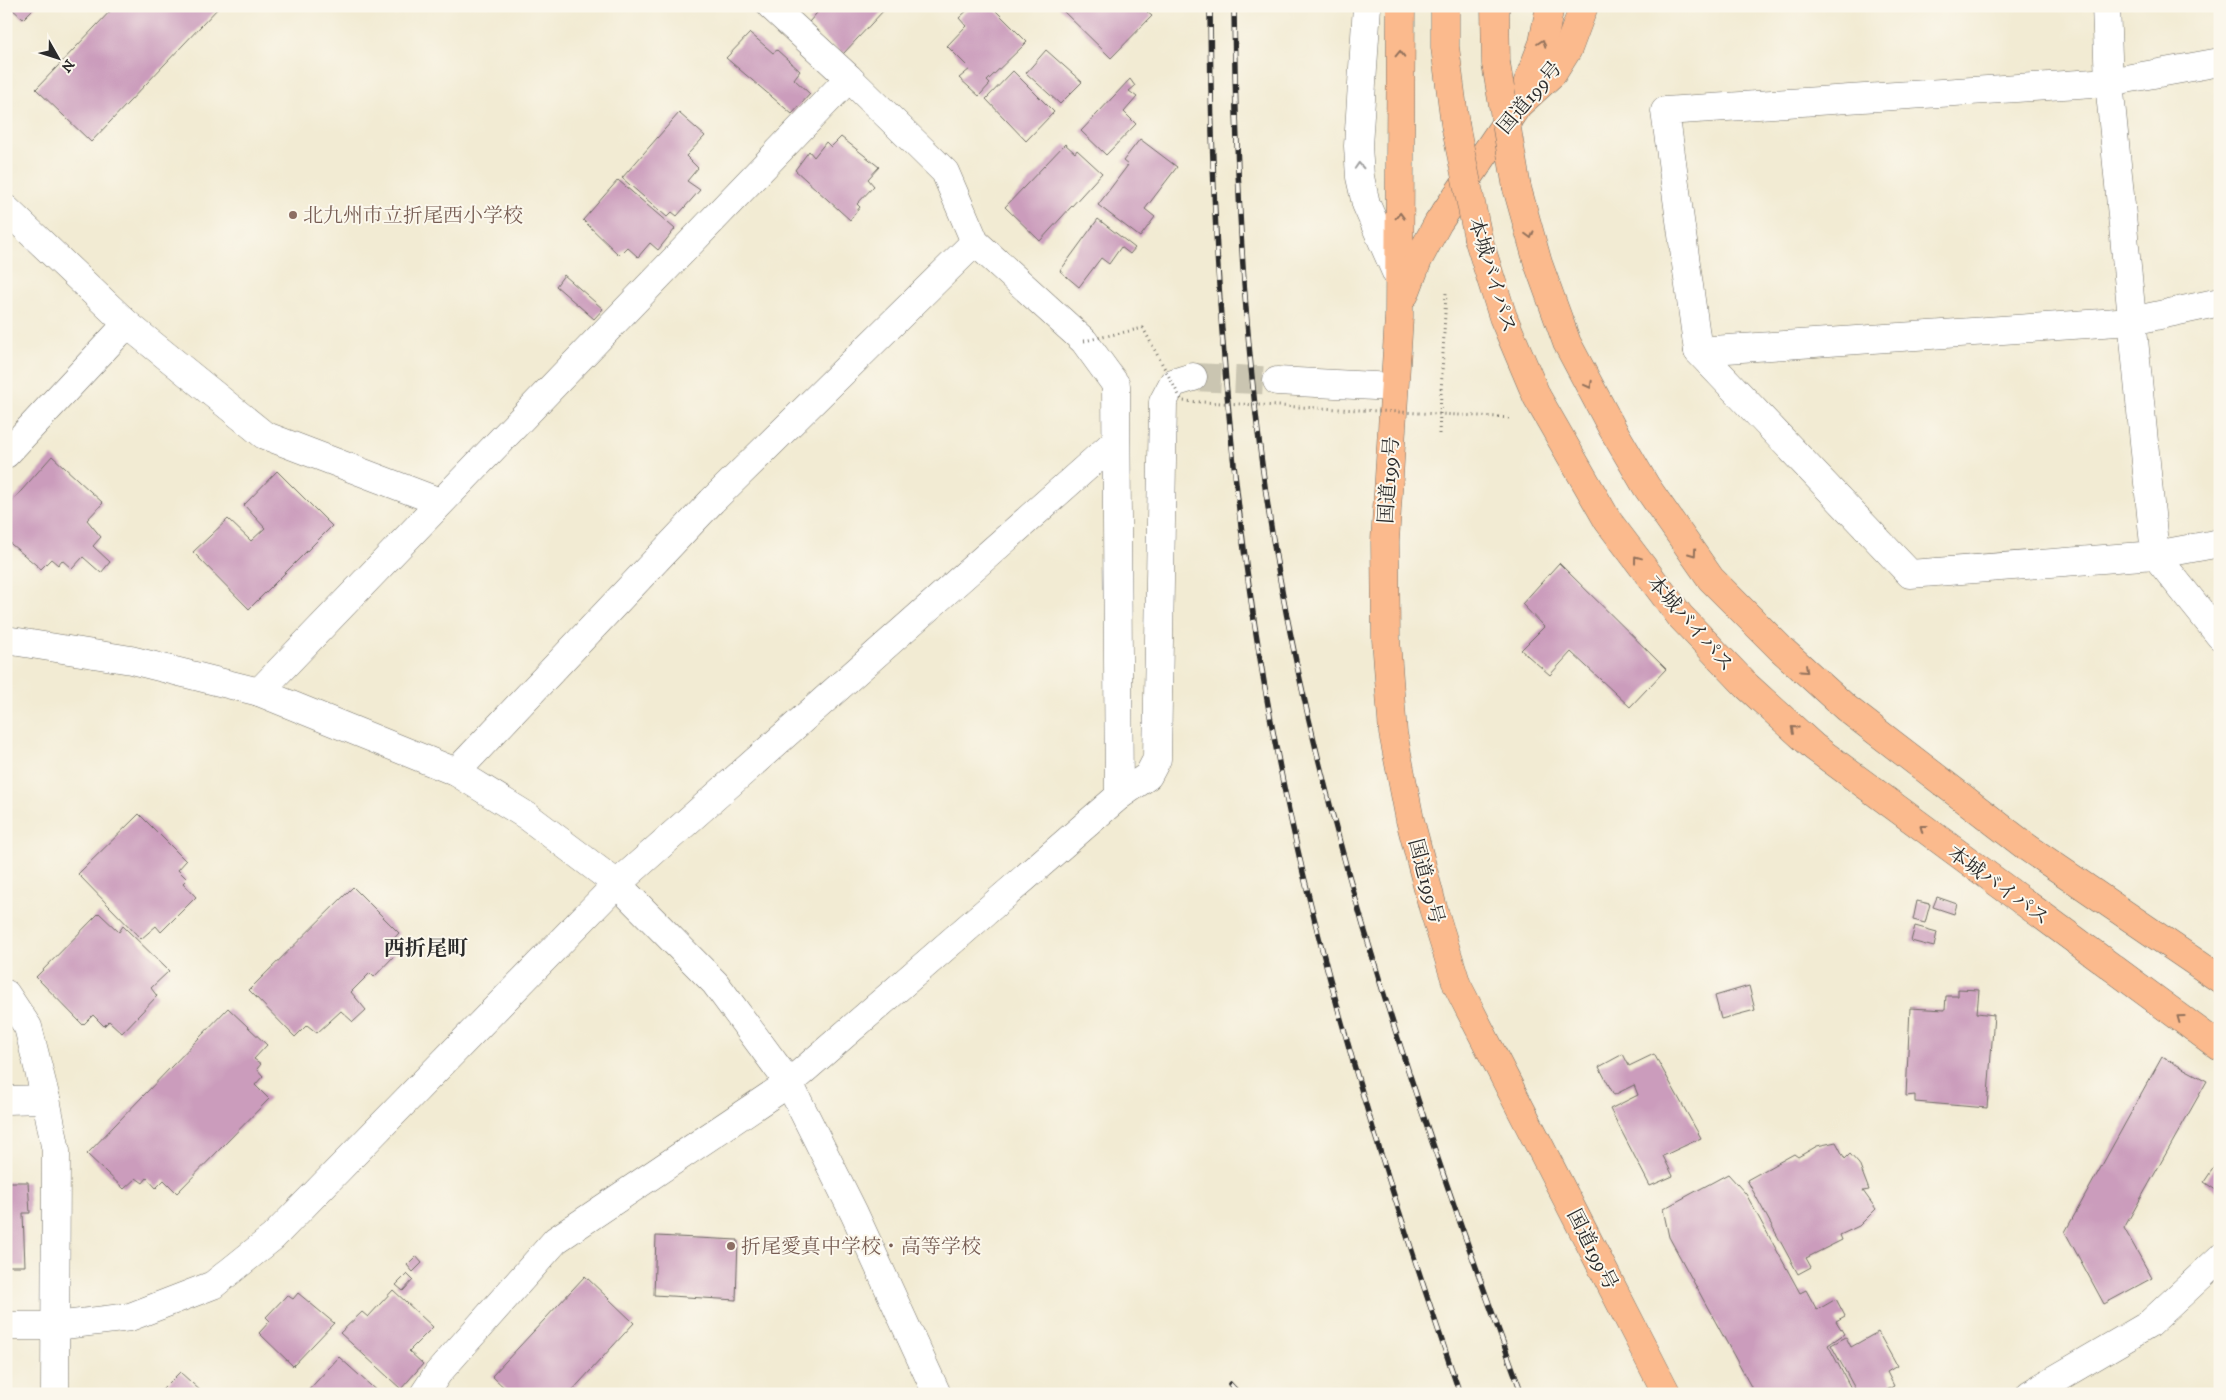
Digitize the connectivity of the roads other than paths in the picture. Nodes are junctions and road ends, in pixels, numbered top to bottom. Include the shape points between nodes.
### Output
1 (771, 6) edge
2 (1367, 6) edge
3 (1401, 6) edge
4 (1445, 6) edge
5 (1495, 6) edge
6 (1550, 6) edge
7 (1584, 6) edge
8 (2106, 6) edge
9 (2220, 62) edge
10 (850, 78) junction
11 (2109, 82) junction
12 (1518, 105) junction
13 (6, 209) edge
14 (975, 242) junction
15 (1398, 277) junction
16 (2220, 302) edge
17 (1399, 317) junction
18 (2132, 321) junction
19 (128, 324) junction
20 (1698, 351) junction
21 (1193, 377) tunnel mouth
22 (1277, 381) tunnel mouth
23 (1394, 387) junction
24 (1116, 441) junction
25 (6, 454) edge
26 (440, 502) junction
27 (2220, 543) edge
28 (2155, 555) junction
29 (2220, 636) edge
30 (6, 640) edge
31 (259, 692) junction
32 (456, 772) junction
33 (1118, 796) junction
34 (617, 884) junction
35 (2220, 979) edge
36 (6, 994) edge
37 (2220, 1047) edge
38 (789, 1083) junction
39 (46, 1099) junction
40 (6, 1100) edge
41 (2220, 1258) edge
42 (6, 1326) edge
43 (56, 1326) junction
44 (55, 1394) edge
45 (424, 1394) edge
46 (936, 1394) edge
47 (1667, 1394) edge
48 (2030, 1394) edge

1 - 10 street
15 -> 2 street via 1366,204 1360,177 1358,146
15 -> 3 highway, 国道199号
37 -> 4 highway, 本城バイパス, bridge via 1814,747 1747,686 1680,616 1608,521 1537,397 1503,316 1478,238 1455,124 1445,47
5 -> 35 highway, bridge via 1496,64 1516,188 1538,263 1568,343 1646,486 1711,579 1846,708 2028,848
12 -> 6 highway via 1543,43
7 - 12 highway, 国道199号 via 1568,48 1553,73
8 - 11 street
9 - 11 street
10 - 14 street via 945,172
10 - 26 street
11 - 18 street
11 - 20 street via 1665,111
12 - 17 highway, 国道199号 via 1438,223 1418,260
13 - 19 street
14 - 24 street via 1084,341 1116,385
14 - 32 street via 712,501
15 - 17 highway, 国道199号
16 - 18 street
17 - 23 highway, 国道199号
18 - 20 street
18 - 28 street
19 - 25 street
19 - 26 street via 264,435
20 - 28 street via 1910,574
21 - 33 street via 1173,383 1163,402 1157,759 1148,776
22 - 23 street
23 - 47 highway, 国道199号 via 1385,541 1386,639 1393,733 1410,820 1433,908 1457,985
24 - 33 street
24 - 34 street
26 - 31 street
27 - 28 street
28 - 29 street
30 - 31 street via 131,660
31 - 32 street
32 - 34 street via 527,816
33 - 38 street
34 - 38 street via 715,983
34 - 43 street via 273,1237 213,1285 130,1318
36 - 39 street via 28,1027
38 - 45 street via 556,1240 438,1373
38 - 46 street via 854,1213
39 - 40 street
39 - 43 street via 56,1151
41 - 48 street via 2148,1325
42 - 43 street
43 - 44 street

